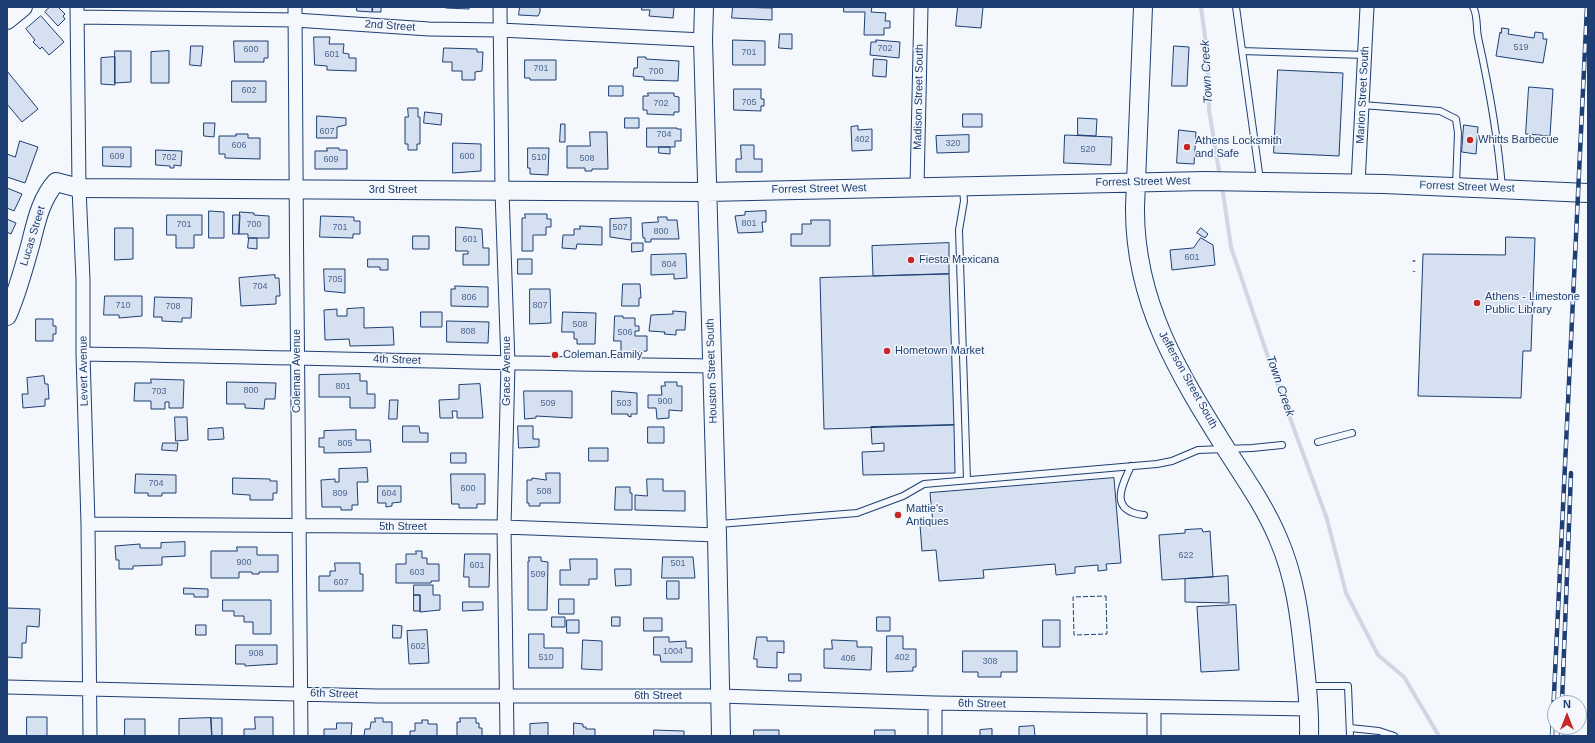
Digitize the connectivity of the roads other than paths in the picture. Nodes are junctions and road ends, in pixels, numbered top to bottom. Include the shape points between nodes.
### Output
1 (23, 7) edge
2 (294, 7) edge
3 (500, 7) edge
4 (704, 7) edge
5 (921, 7) edge
6 (1143, 7) edge
7 (1236, 7) edge
8 (1367, 7) edge
9 (1473, 7) edge
10 (77, 12) edge
11 (7, 20) edge
12 (295, 20) junction
13 (500, 30) junction
14 (703, 40) junction
15 (1242, 51) junction
16 (1364, 55) junction
17 (1362, 105) junction
18 (1136, 182) junction
19 (1260, 183) junction
20 (1358, 184) junction
21 (963, 186) junction
22 (917, 187) junction
23 (1456, 187) junction
24 (79, 188) junction
25 (1502, 188) junction
26 (295, 189) junction
27 (502, 191) junction
28 (707, 192) junction
29 (1583, 192) edge
30 (7, 316) edge
31 (83, 354) junction
32 (297, 357) junction
33 (508, 364) junction
34 (712, 366) junction
35 (1352, 433) dead end
36 (1318, 442) dead end
37 (1282, 445) dead end
38 (1227, 449) junction
39 (1131, 466) junction
40 (968, 480) junction
41 (1144, 515) dead end
42 (88, 524) junction
43 (298, 526) junction
44 (504, 527) junction
45 (717, 530) junction
46 (1307, 686) junction
47 (7, 687) edge
48 (90, 689) junction
49 (300, 693) junction
50 (506, 696) junction
51 (720, 696) junction
52 (935, 703) junction
53 (1154, 706) junction
54 (1310, 709) junction
55 (1350, 728) junction
56 (90, 736) edge
57 (301, 736) edge
58 (507, 736) edge
59 (720, 736) edge
60 (935, 736) edge
61 (1154, 736) edge
62 (1309, 736) edge
63 (1350, 736) edge
64 (1394, 736) edge

1 - 11 street
2 - 12 street, Coleman Avenue
3 - 13 street, Grace Avenue
4 - 14 street, Houston Street South
5 - 22 street, Madison Street South
6 - 18 street, Jefferson Street South
7 - 15 lane
8 - 16 street, Marion Street South
9 - 25 lane via 1492,96
10 - 12 street, 2nd Street
10 - 24 street, Levert Avenue
12 - 13 street, 2nd Street via 429,29
12 - 26 street, Coleman Avenue
13 - 14 street, 2nd Street
13 - 27 street, Grace Avenue
14 - 28 street, Houston Street South
15 - 16 lane
15 - 19 lane
16 - 17 street, Marion Street South
17 - 20 street, Marion Street South
17 - 23 lane via 1440,111 1456,119
18 - 19 street, Forrest Street West
18 - 21 street, Forrest Street West
18 - 38 street, Jefferson Street South via 1135,233 1138,258 1152,312 1174,359
19 - 20 street, Forrest Street West
20 - 23 street, Forrest Street West
21 - 22 street, Forrest Street West
21 - 40 lane via 964,201 959,230
22 - 28 street, Forrest Street West
23 - 25 street, Forrest Street West
24 - 26 street, 3rd Street
24 - 30 street, Lucas Street via 56,182 48,192 39,212
24 - 31 street, Levert Avenue
25 - 29 street, Forrest Street West
26 - 27 street, 3rd Street
26 - 32 street, Coleman Avenue
27 - 28 street, 3rd Street
27 - 33 street, Grace Avenue
28 - 34 street, Houston Street South
31 - 32 street, 4th Street
31 - 42 street, Levert Avenue
32 - 33 street, 4th Street
32 - 43 street, Coleman Avenue
33 - 34 street, 4th Street
33 - 44 street, Grace Avenue
34 - 45 street, Houston Street South
35 - 36 lane
37 - 38 lane
38 - 39 lane via 1198,450 1172,462
38 - 46 street, Jefferson Street South via 1264,508 1291,572 1299,606
39 - 40 lane
39 - 41 lane via 1120,487 1122,504 1127,510
40 - 45 lane via 924,484 903,496 857,513
42 - 43 street, 5th Street
42 - 48 street, Levert Avenue
43 - 44 street, 5th Street
43 - 49 street, Coleman Avenue
44 - 45 street, 5th Street
44 - 50 street, Grace Avenue
45 - 51 street, Houston Street South
46 - 54 street, Jefferson Street South
46 - 55 lane via 1348,686
47 - 48 street, 6th Street
48 - 49 street, 6th Street
48 - 56 street, Levert Avenue
49 - 50 street, 6th Street
49 - 57 street, Coleman Avenue
50 - 51 street, 6th Street
50 - 58 street, Grace Avenue
51 - 52 street, 6th Street
51 - 59 street, Houston Street South
52 - 53 street, 6th Street
52 - 60 street
53 - 54 street, 6th Street
53 - 61 street
54 - 62 street, Jefferson Street South
55 - 63 lane
55 - 64 lane via 1379,731

